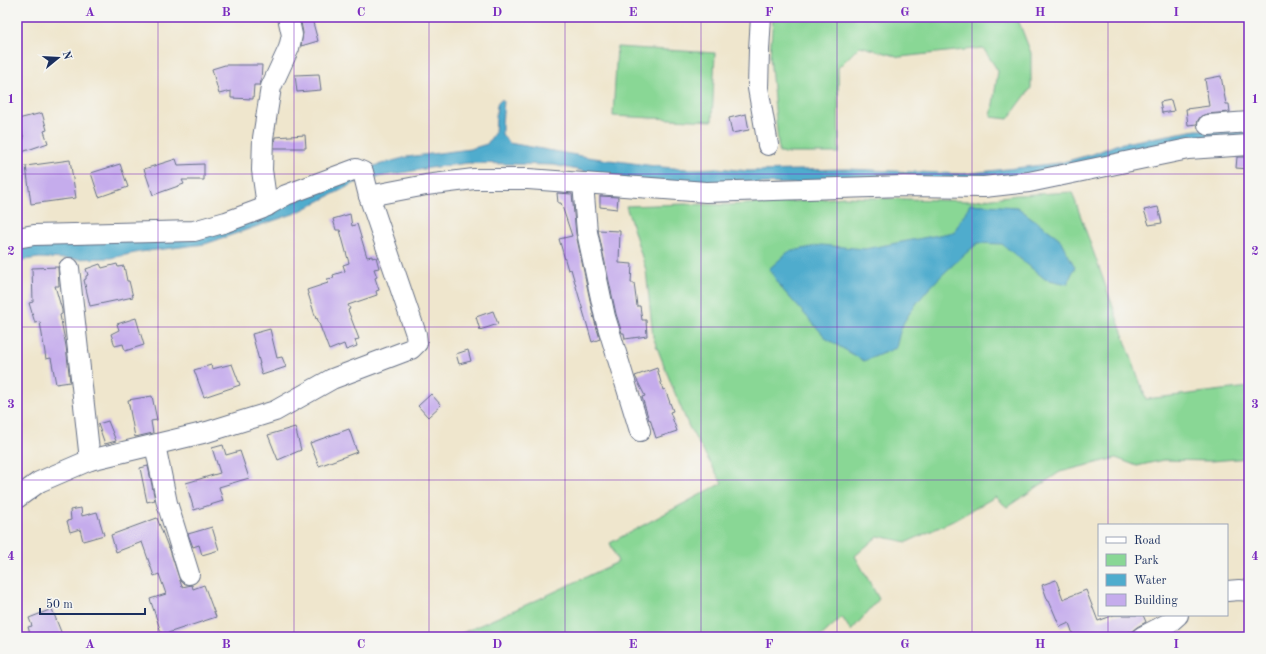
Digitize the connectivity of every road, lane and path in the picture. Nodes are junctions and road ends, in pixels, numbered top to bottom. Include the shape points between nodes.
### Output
1 (288, 17) edge
2 (761, 17) edge
3 (1249, 122) edge
4 (1208, 125) dead end
5 (768, 145) dead end
6 (1249, 145) edge
7 (583, 183) junction
8 (366, 185) junction
9 (267, 206) junction
10 (17, 238) edge
11 (69, 268) dead end
12 (640, 431) dead end
13 (155, 445) junction
14 (90, 460) junction
15 (17, 497) edge
16 (189, 574) dead end
17 (1228, 591) edge
18 (1249, 591) edge
19 (1177, 616) edge
20 (1142, 637) edge

1 - 9 street via 292,35 289,48 271,87 262,138 262,170
2 - 5 street via 758,88
3 - 4 street
6 - 7 street via 1188,149 1029,182 984,187 904,186 706,192
7 - 8 street via 528,179 474,180 426,185
7 - 12 street via 587,232 605,317
8 - 9 street via 356,169 286,195
8 - 13 street via 417,343 411,349 332,379 275,412
9 - 10 street via 194,231 34,235
11 - 14 street
13 - 14 street
13 - 16 street via 167,503
14 - 15 street via 39,482
17 - 18 street
19 - 20 street

